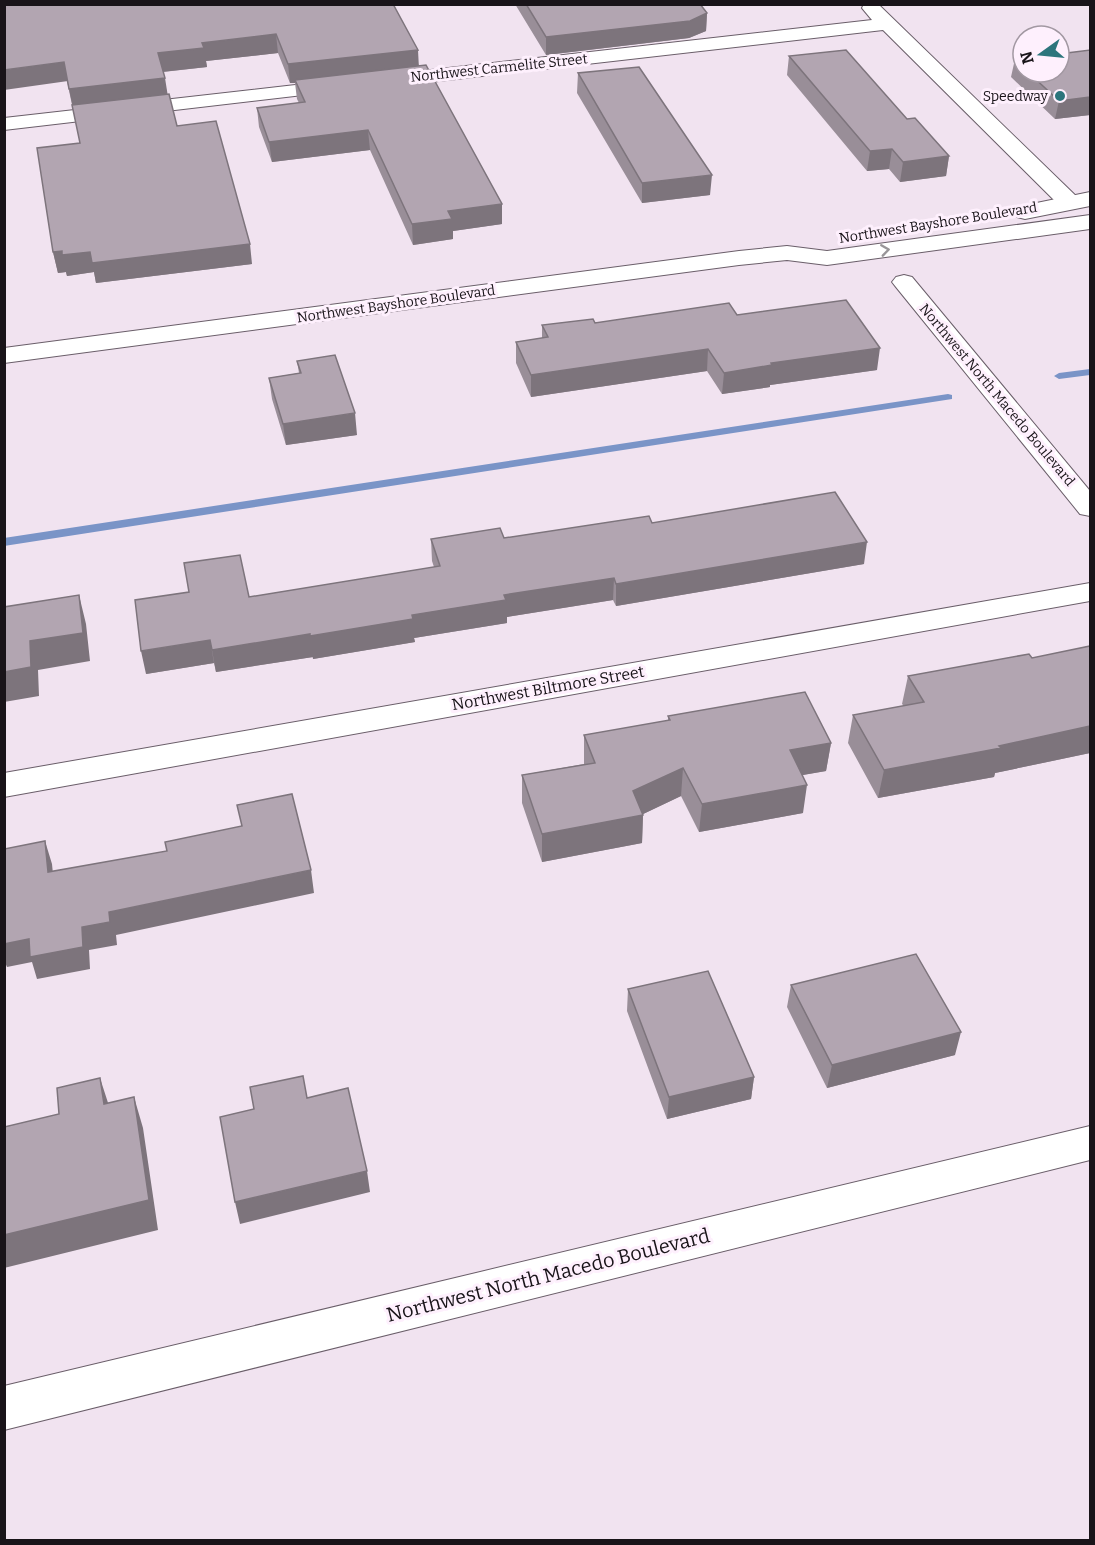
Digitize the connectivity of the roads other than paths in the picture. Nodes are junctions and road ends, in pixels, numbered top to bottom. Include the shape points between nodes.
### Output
1 (868, 4) edge
2 (886, 24) junction
3 (4, 124) edge
4 (1080, 200) edge
5 (1090, 222) edge
6 (787, 253) junction
7 (904, 282) dead end
8 (4, 356) edge
9 (1090, 508) edge
10 (1090, 592) edge
11 (4, 785) edge
12 (1090, 1143) edge
13 (4, 1408) edge

1 - 2 street
2 - 3 street, Northwest Carmelite Street
2 - 4 street
4 - 6 street, Northwest Bayshore Boulevard via 1020,213 818,241
6 -> 5 street, Northwest Bayshore Boulevard via 827,258
6 - 8 street, Northwest Bayshore Boulevard
7 - 9 street, Northwest North Macedo Boulevard
10 - 11 street, Northwest Biltmore Street
12 - 13 street, Northwest North Macedo Boulevard

